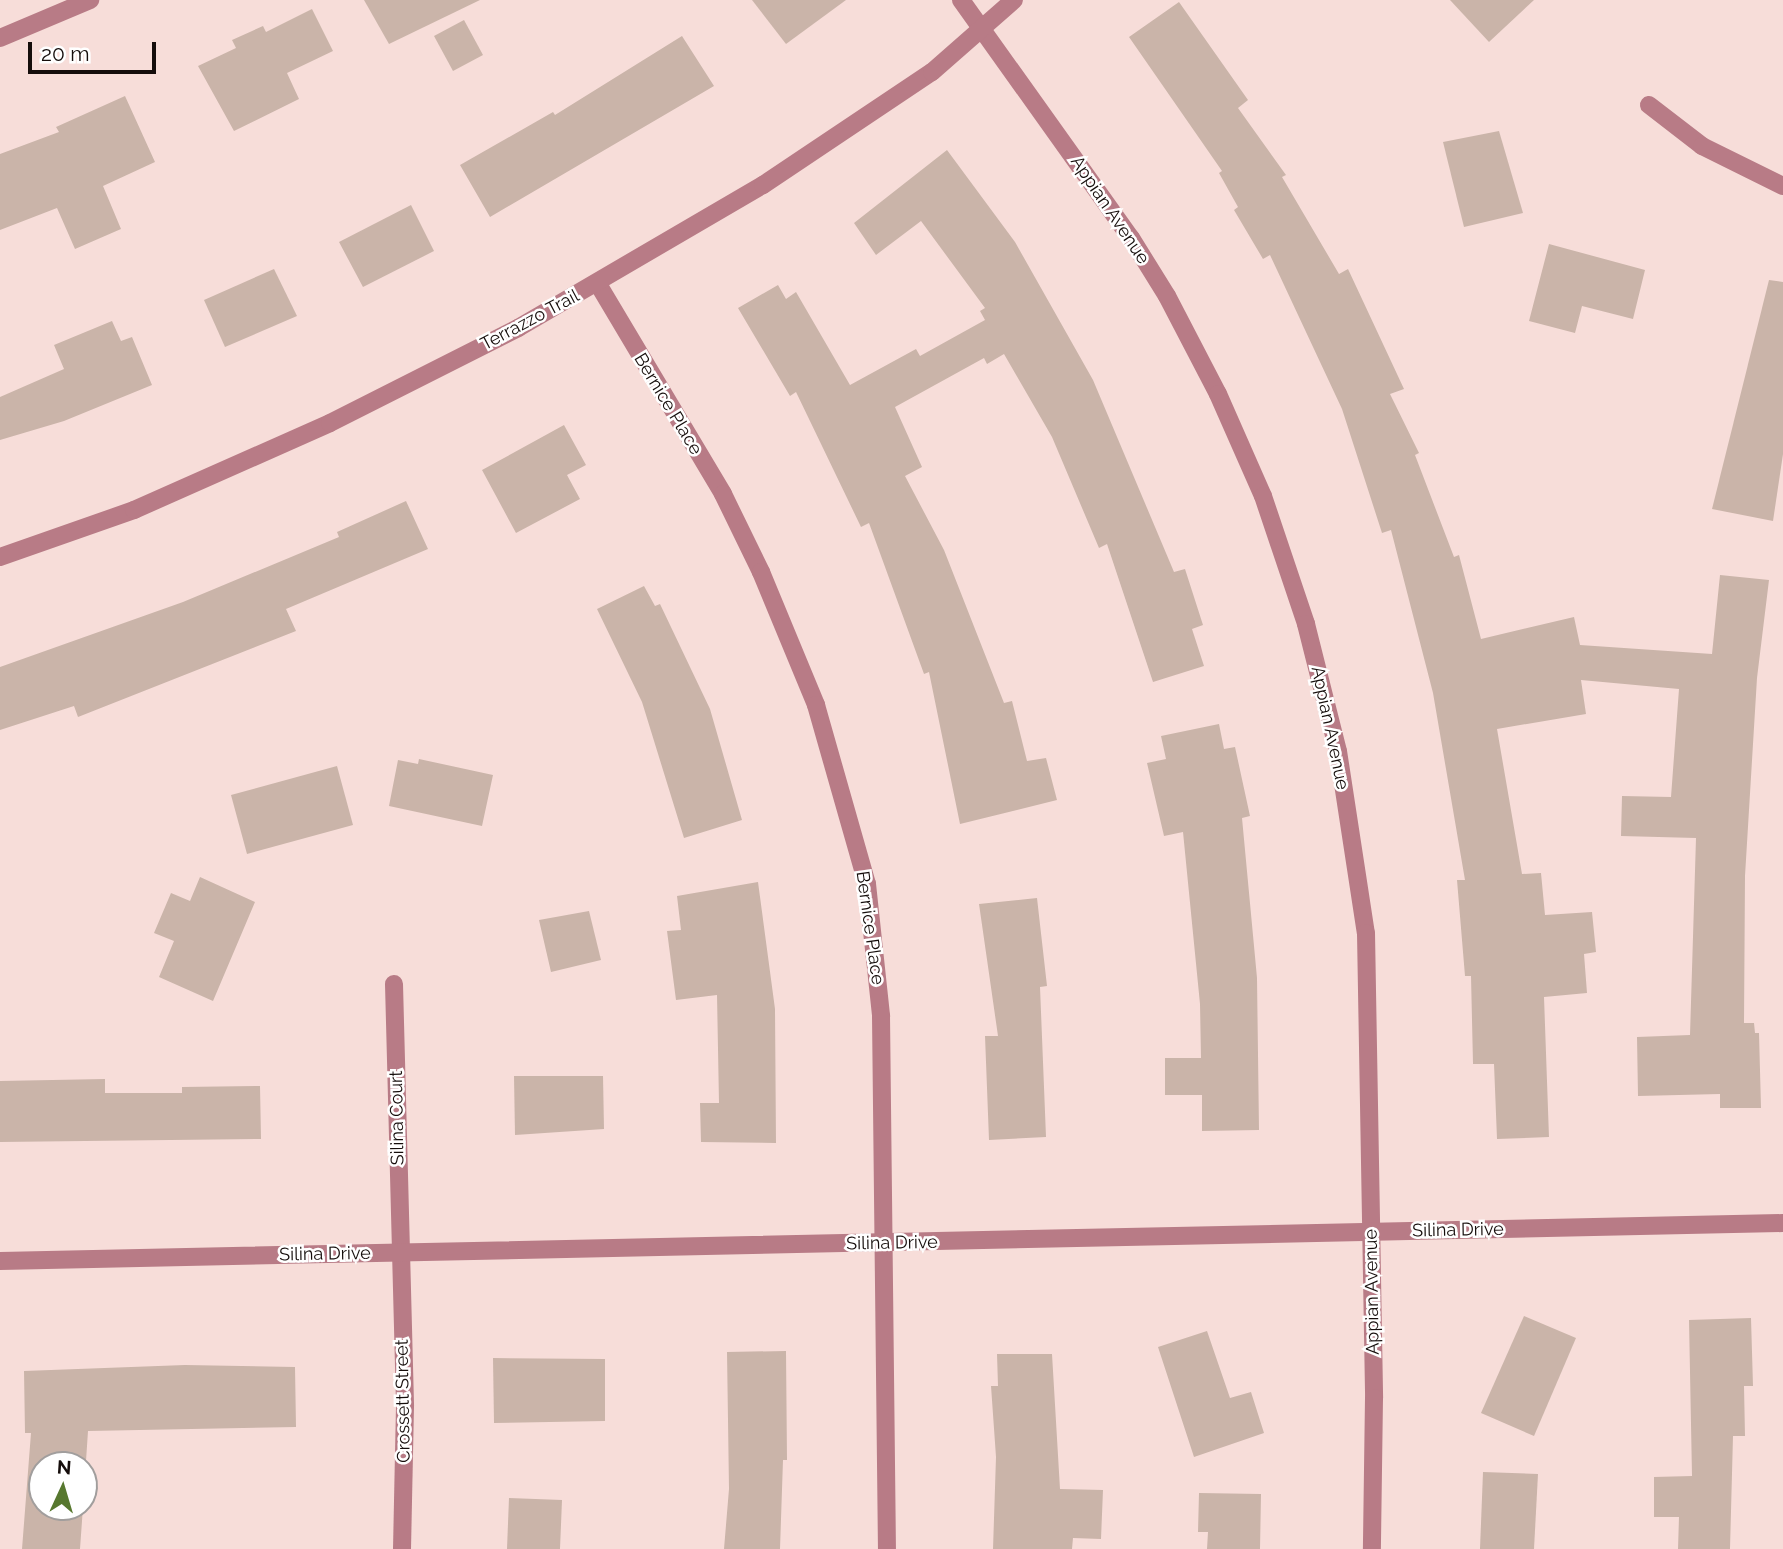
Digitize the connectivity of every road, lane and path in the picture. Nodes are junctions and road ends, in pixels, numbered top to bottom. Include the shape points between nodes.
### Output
1 (90, 0) edge
2 (961, 0) edge
3 (1014, 0) edge
4 (982, 27) junction
5 (0, 38) edge
6 (1649, 105) dead end
7 (1783, 186) edge
8 (598, 284) junction
9 (0, 557) edge
10 (394, 984) dead end
11 (1783, 1223) edge
12 (1371, 1231) junction
13 (883, 1243) junction
14 (400, 1252) junction
15 (0, 1261) edge
16 (402, 1549) edge
17 (887, 1549) edge
18 (1372, 1549) edge

1 - 5 street
2 - 4 street, Appian Avenue
3 - 4 street, Terrazzo Trail
4 - 8 street, Terrazzo Trail via 932,72 775,178
4 - 12 street, Appian Avenue via 1167,296 1218,394 1263,496 1306,624 1338,751 1366,933
6 - 7 street via 1702,146
8 - 9 street, Terrazzo Trail via 330,423 134,509
8 - 13 street, Bernice Place via 723,494 816,705 867,884 881,1016
10 - 14 street, Silina Court
11 - 12 street, Silina Drive
12 - 13 street, Silina Drive
12 - 18 street, Appian Avenue
13 - 14 street, Silina Drive
13 - 17 street, Bernice Place
14 - 15 street, Silina Drive
14 - 16 street, Crossett Street via 405,1406

